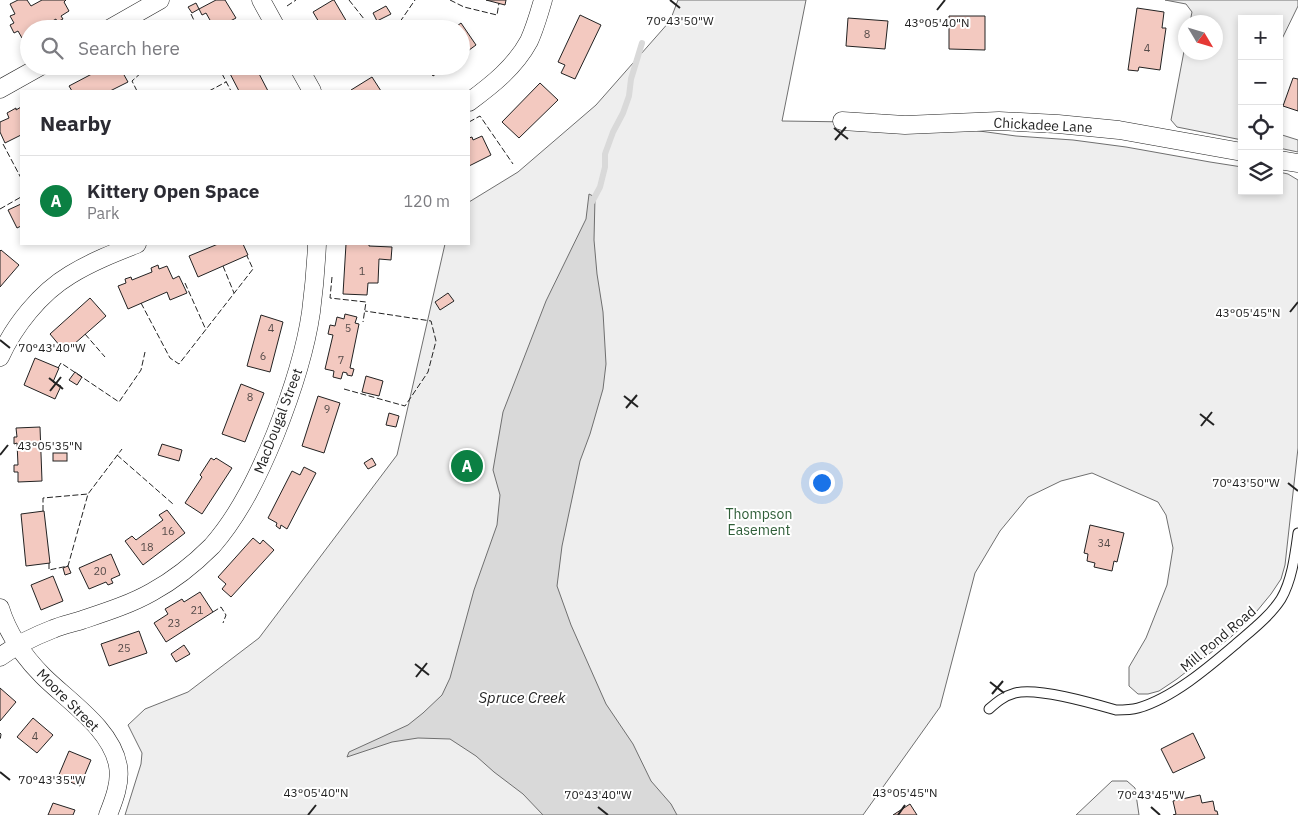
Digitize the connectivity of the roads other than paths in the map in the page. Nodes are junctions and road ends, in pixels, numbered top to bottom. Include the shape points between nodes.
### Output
1 (160, 0) edge
2 (261, 0) edge
3 (543, 0) edge
4 (124, 20) edge
5 (272, 20) edge
6 (25, 75) edge
7 (303, 75) edge
8 (0, 89) edge
9 (311, 90) edge
10 (470, 101) edge
11 (842, 121) dead end
12 (1238, 151) edge
13 (1283, 161) edge
14 (1298, 164) edge
15 (135, 245) edge
16 (317, 245) edge
17 (0, 357) edge
18 (1298, 533) edge
19 (0, 608) edge
20 (18, 646) junction
21 (0, 657) edge
22 (989, 709) dead end
23 (108, 815) edge

1 - 4 street
2 - 5 street
3 - 10 street via 519,56 492,85
6 - 8 street
7 - 9 street
11 - 12 street, Chickadee Lane via 905,125 999,121 1058,124 1118,130
13 - 14 street
15 - 17 street via 86,266 52,289 20,323
16 - 20 street, MacDougal Street via 311,312 300,366 267,455 230,521 192,565 152,593 55,628
18 - 22 lane, Mill Pond Road via 1291,572 1280,601 1248,633 1177,689 1139,708 1127,710 1035,691 1004,697
19 - 20 street, Moore Street
20 - 21 street, MacDougal Street
20 - 23 street, Moore Street via 42,675 92,721 109,742 118,767 118,786

